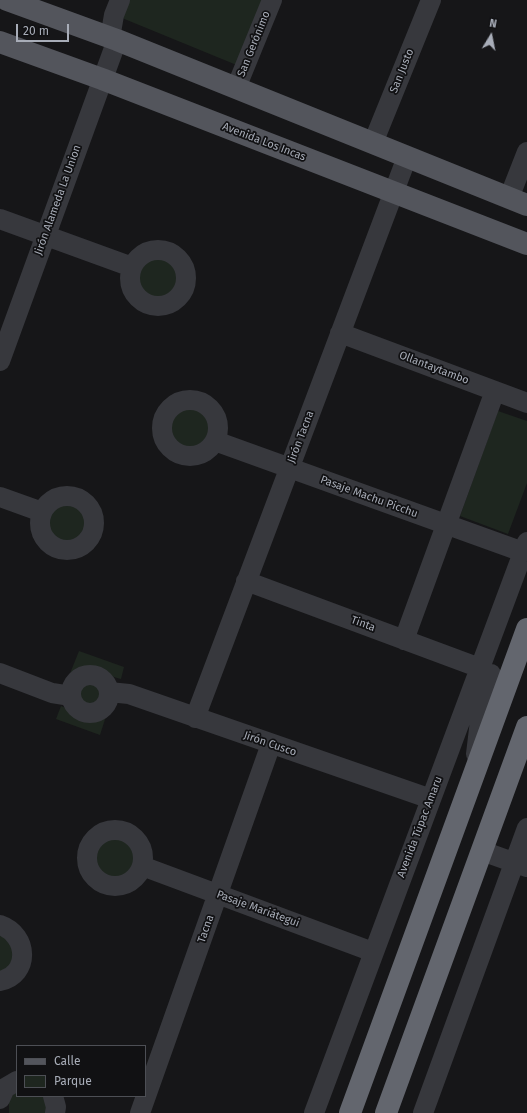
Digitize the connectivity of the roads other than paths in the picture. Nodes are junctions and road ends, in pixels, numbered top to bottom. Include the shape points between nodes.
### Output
1 (7, 0) edge
2 (120, 0) edge
3 (272, 0) edge
4 (431, 0) edge
5 (114, 39) junction
6 (0, 42) edge
7 (102, 79) junction
8 (236, 88) junction
9 (373, 143) junction
10 (527, 152) edge
11 (407, 157) junction
12 (394, 192) junction
13 (518, 201) edge
14 (0, 219) edge
15 (45, 235) junction
16 (527, 244) edge
17 (132, 267) dead end
18 (340, 333) junction
19 (0, 361) edge
20 (495, 391) junction
21 (527, 403) edge
22 (215, 441) dead end
23 (289, 468) junction
24 (0, 497) edge
25 (42, 512) dead end
26 (446, 524) junction
27 (525, 547) edge
28 (527, 577) edge
29 (246, 581) junction
30 (527, 629) edge
31 (404, 640) junction
32 (480, 668) junction
33 (0, 674) edge
34 (109, 692) junction
35 (71, 696) junction
36 (195, 718) junction
37 (527, 727) edge
38 (271, 744) junction
39 (474, 777) junction
40 (431, 799) junction
41 (527, 828) edge
42 (482, 851) junction
43 (521, 865) edge
44 (142, 866) dead end
45 (218, 894) junction
46 (0, 926) edge
47 (373, 952) junction
48 (0, 981) edge
49 (16, 1082) edge
50 (146, 1096) edge
51 (53, 1097) edge
52 (146, 1097) edge
53 (0, 1099) edge
54 (55, 1113) edge
55 (140, 1113) edge
56 (314, 1113) edge
57 (350, 1113) edge
58 (386, 1113) edge
59 (423, 1113) edge

1 - 5 main road
2 - 5 street, Jirón Alameda La Union via 114,15
3 - 8 street, San Gerónimo
4 - 9 street, San Justo
5 - 7 street, Jirón Alameda La Union
5 - 8 main road
6 - 7 main road, Avenida Los Incas
7 - 12 main road, Avenida Los Incas
7 - 15 street, Jirón Alameda La Union
8 - 9 main road
9 - 11 main road
10 - 13 street
11 - 12 street, Jirón Tacna
11 - 13 main road
12 - 16 main road, Avenida Los Incas
12 - 18 street, Jirón Tacna
14 - 15 street
15 - 17 street
15 - 19 street, Jirón Alameda La Union
18 - 20 street, Ollantaytambo
18 - 23 street, Jirón Tacna
20 - 21 street, Ollantaytambo
20 - 26 street
22 - 23 street, Pasaje Machu Picchu
23 - 26 street, Pasaje Machu Picchu
23 - 29 street, Jirón Tacna
24 - 25 street
26 - 27 street, Pasaje Machu Picchu
26 - 31 street
27 - 32 street, Avenida Túpac Amaru
28 - 39 street via 483,696
29 - 31 street, Tinta
29 - 36 street, Jirón Tacna
30 - 39 highway
31 - 32 street, Tinta
32 - 40 street, Avenida Túpac Amaru
33 - 35 street via 52,693
34 - 35 street via 106,705 89,713 77,707
34 - 35 street via 100,678 88,675 74,684
34 - 36 street, Jirón Cusco via 129,694
36 - 38 street, Jirón Cusco
37 - 42 highway
38 - 40 street, Jirón Cusco
38 - 45 street, Tacna
39 - 57 highway
40 - 47 street, Avenida Túpac Amaru
41 - 43 street
42 - 43 street
42 - 58 highway
43 - 59 street
44 - 45 street, Pasaje Mariátegui
45 - 47 street, Pasaje Mariátegui
45 - 50 street, Tacna
46 - 48 street via 15,934 22,950 22,960 18,968 12,975
47 - 56 street, Avenida Túpac Amaru
49 - 53 street via 5,1088
51 - 54 street
52 - 55 street, Tacna

